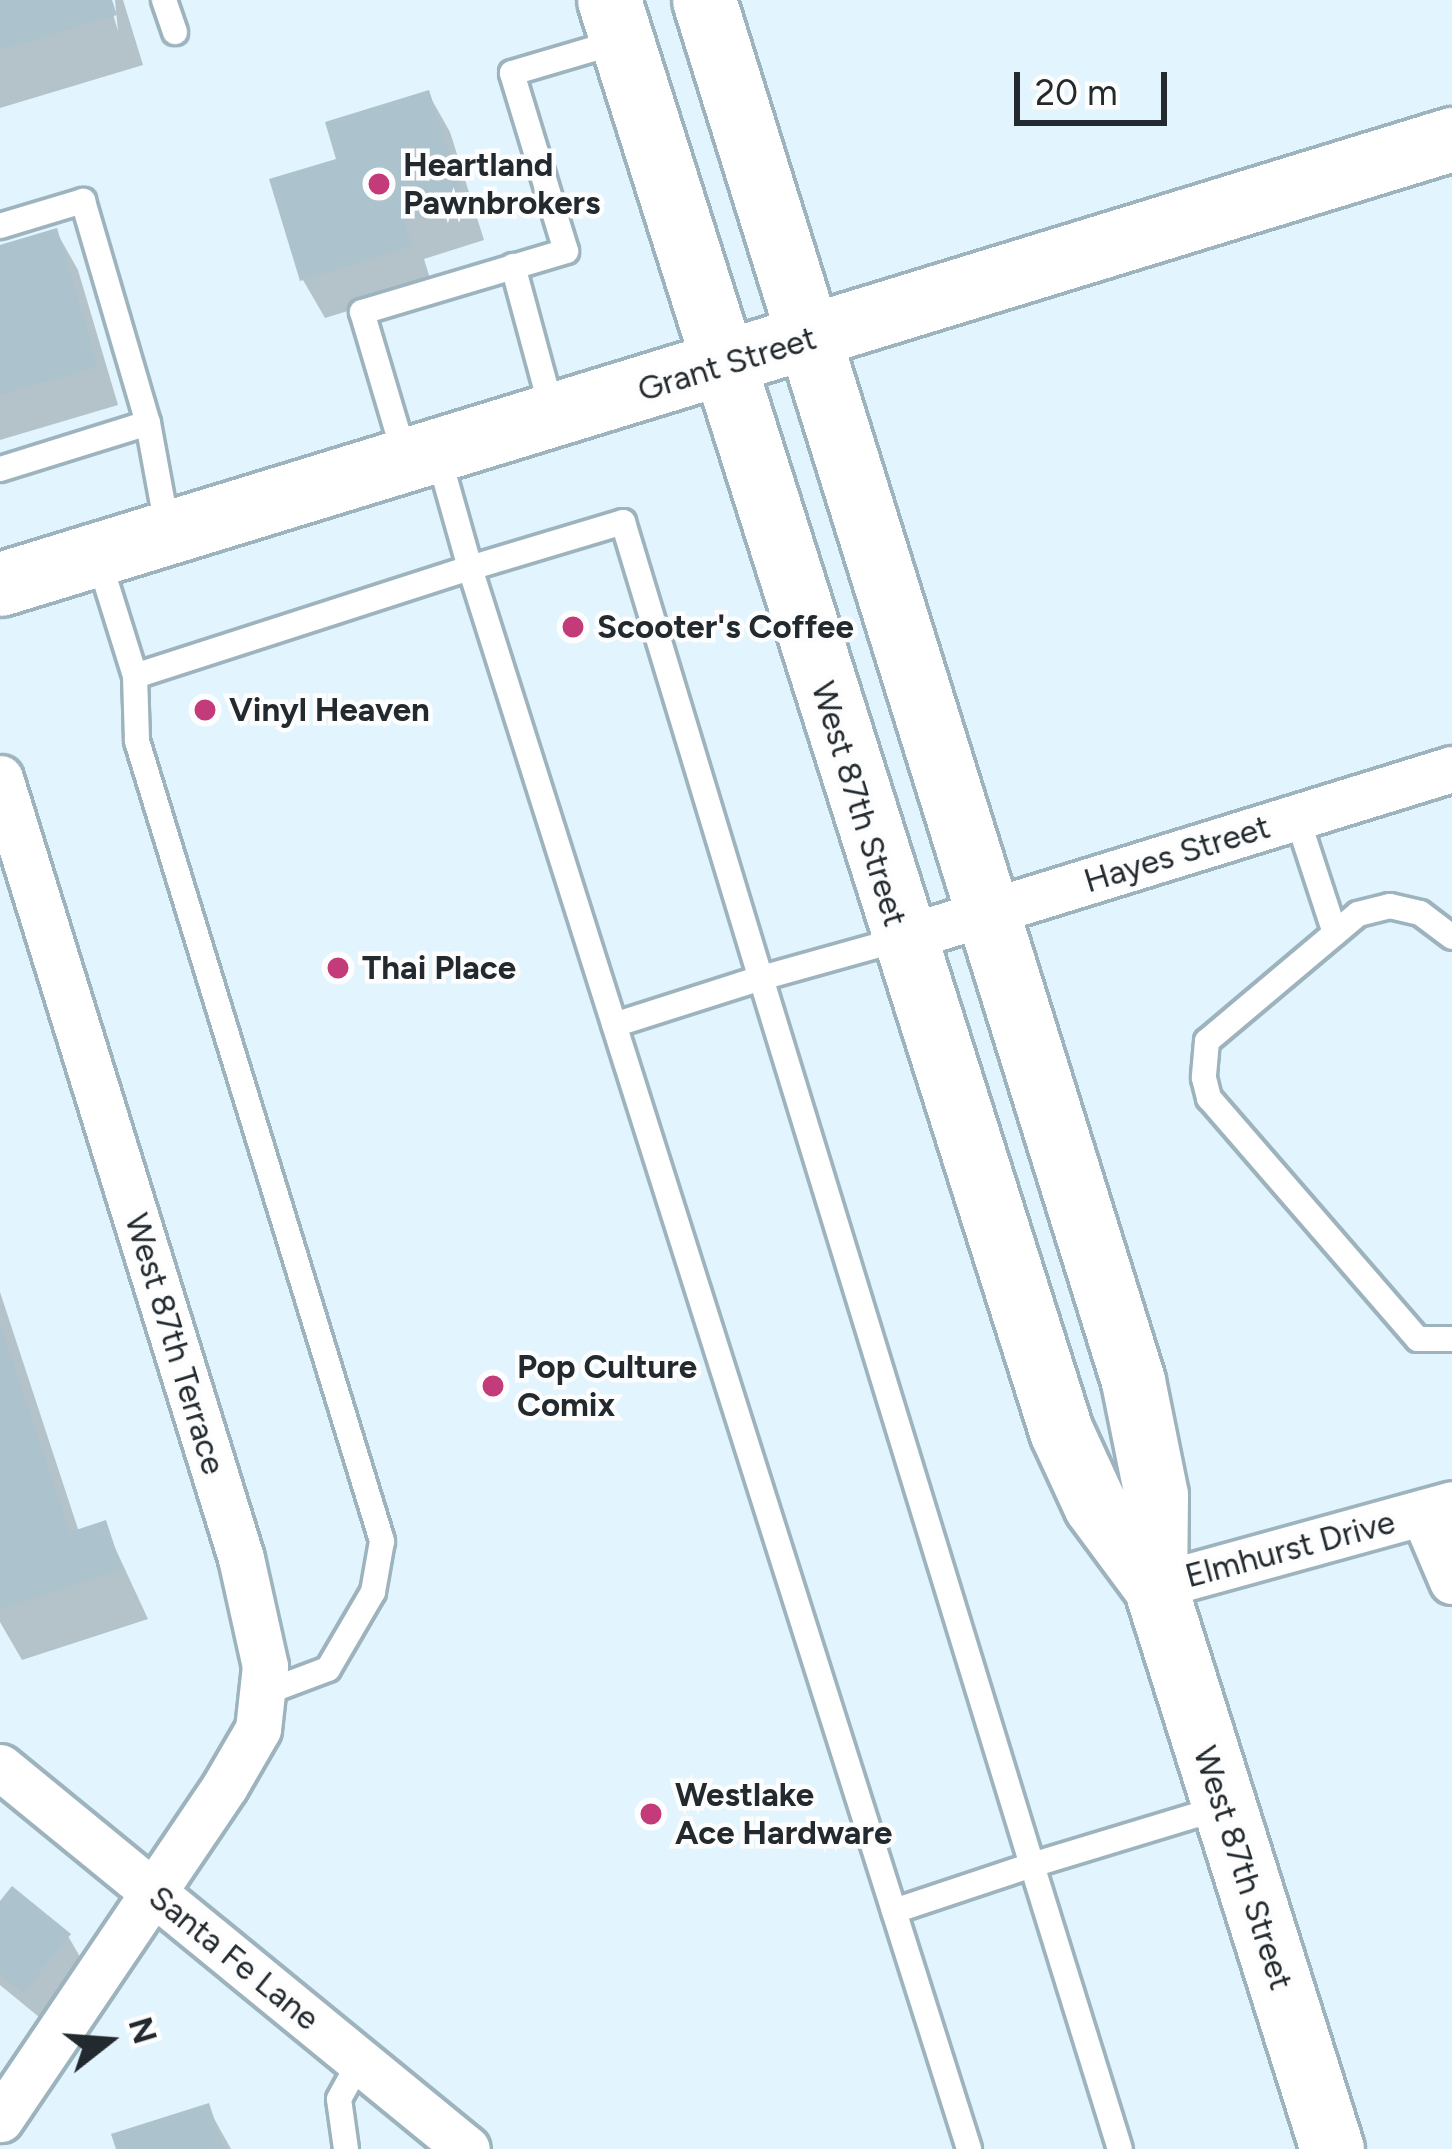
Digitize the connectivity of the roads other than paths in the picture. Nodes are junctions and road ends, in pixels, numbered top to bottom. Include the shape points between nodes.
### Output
1 (164, 0) edge
2 (704, 0) edge
3 (615, 20) edge
4 (175, 32) dead end
5 (1452, 139) edge
6 (0, 226) edge
7 (513, 266) junction
8 (808, 338) junction
9 (724, 364) junction
10 (554, 418) junction
11 (148, 423) junction
12 (422, 456) junction
13 (0, 469) edge
14 (169, 533) junction
15 (98, 555) junction
16 (470, 568) junction
17 (0, 584) edge
18 (135, 676) junction
19 (1452, 769) edge
20 (0, 778) edge
21 (1297, 817) junction
22 (992, 911) junction
23 (1335, 933) junction
24 (1452, 937) edge
25 (901, 939) junction
26 (760, 978) junction
27 (614, 1025) junction
28 (1452, 1339) edge
29 (1437, 1508) edge
30 (1452, 1581) edge
31 (1155, 1586) junction
32 (262, 1694) junction
33 (0, 1767) edge
34 (1222, 1807) junction
35 (1032, 1865) junction
36 (152, 1892) junction
37 (894, 1911) junction
38 (360, 2061) junction
39 (0, 2119) edge
40 (346, 2149) edge
41 (467, 2149) edge
42 (969, 2149) edge
43 (1120, 2149) edge
44 (1332, 2149) edge

1 - 4 lane
2 - 8 main road, West 87th Street
3 - 7 lane via 512,74 566,250
3 - 9 main road, West 87th Street
5 - 8 main road, Grant Street
6 - 11 lane via 83,201
7 - 10 lane
7 - 12 lane via 362,312
8 - 9 main road, Grant Street
8 - 22 main road, West 87th Street
9 - 10 main road, Grant Street
9 - 25 main road, West 87th Street
10 - 12 main road, Grant Street
11 - 13 lane
11 - 14 lane
12 - 14 main road, Grant Street
12 - 16 lane
14 - 15 main road, Grant Street
15 - 17 main road, Grant Street
15 - 18 lane
16 - 18 lane
16 - 26 lane via 623,521
16 - 27 lane
18 - 32 lane via 137,741 382,1541 373,1592 328,1669
19 - 21 street, Hayes Street
20 - 32 street, West 87th Terrace via 241,1558 265,1666
21 - 22 street, Hayes Street
21 - 23 lane
22 - 25 street, Hayes Street
22 - 31 main road, West 87th Street via 1133,1381 1156,1495
23 - 24 lane via 1358,914 1390,906 1420,913
23 - 28 lane via 1207,1041 1209,1098 1418,1339
25 - 26 lane
25 - 31 main road, West 87th Street via 1061,1431 1095,1505
26 - 27 lane
26 - 35 lane
27 - 37 lane
29 - 30 street, Elmhurst Drive
29 - 31 street, Elmhurst Drive
31 - 34 main road, West 87th Street
32 - 36 street, West 87th Terrace via 258,1729
33 - 36 street, Santa Fe Lane
34 - 35 lane
34 - 44 main road, West 87th Street
35 - 37 lane
35 - 43 lane
36 - 38 street, Santa Fe Lane
36 - 39 street, West 87th Terrace
37 - 42 lane
38 - 40 lane via 339,2099
38 - 41 street, Santa Fe Lane

